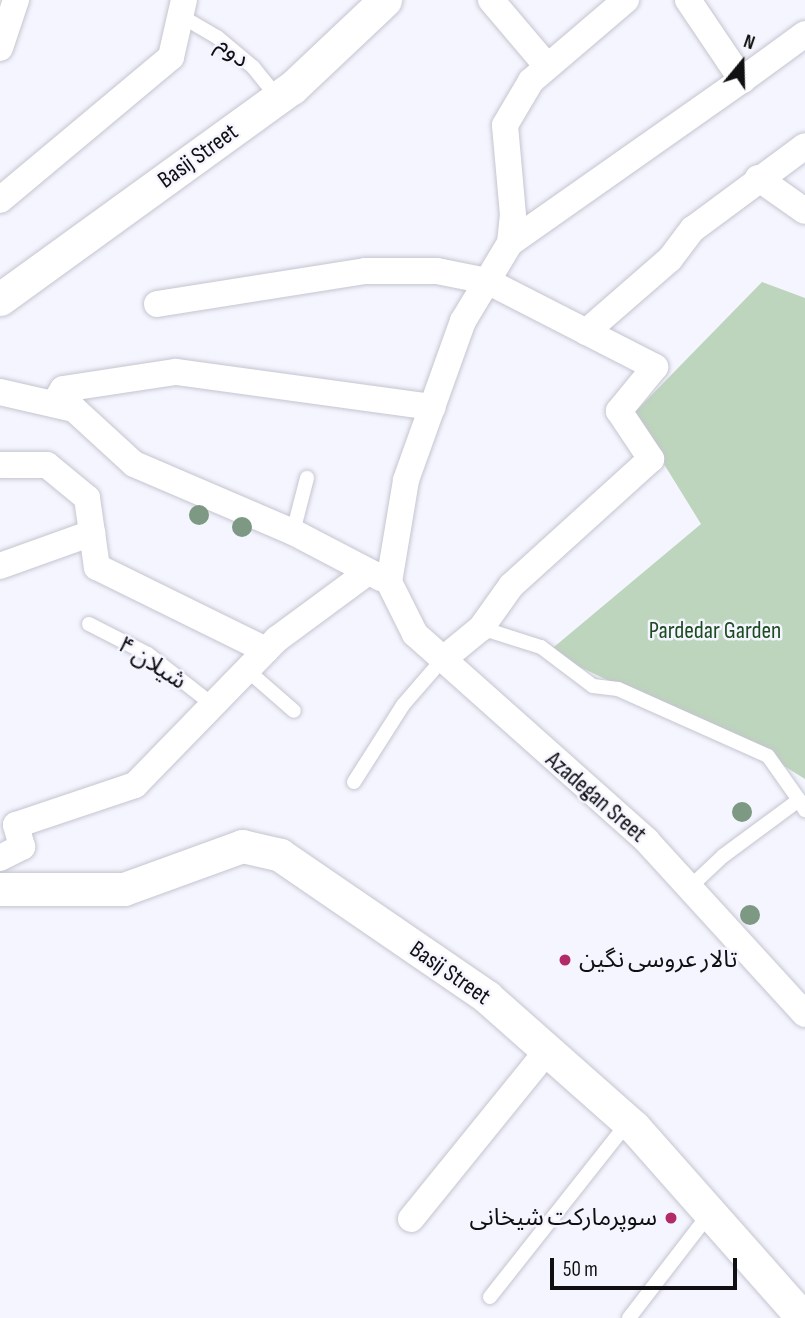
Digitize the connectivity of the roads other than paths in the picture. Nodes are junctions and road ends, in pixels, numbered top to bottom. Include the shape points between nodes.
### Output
1 (16, 0) edge
2 (385, 0) edge
3 (626, 0) edge
4 (688, 0) edge
5 (503, 4) edge
6 (182, 8) edge
7 (805, 34) edge
8 (0, 48) edge
9 (547, 66) junction
10 (742, 80) junction
11 (278, 98) junction
12 (805, 146) edge
13 (758, 178) junction
14 (0, 200) edge
15 (805, 211) edge
16 (510, 243) junction
17 (488, 281) junction
18 (0, 299) edge
19 (157, 304) dead end
20 (586, 331) junction
21 (0, 392) edge
22 (64, 407) junction
23 (433, 407) junction
24 (0, 466) edge
25 (307, 478) dead end
26 (92, 533) junction
27 (293, 533) junction
28 (0, 566) edge
29 (378, 577) junction
30 (89, 624) dead end
31 (481, 628) junction
32 (266, 650) junction
33 (442, 660) junction
34 (247, 670) junction
35 (213, 705) junction
36 (294, 711) dead end
37 (354, 782) dead end
38 (802, 805) edge
39 (0, 859) edge
40 (689, 888) junction
41 (0, 890) edge
42 (805, 1014) edge
43 (547, 1051) junction
44 (628, 1122) junction
45 (711, 1212) junction
46 (411, 1219) dead end
47 (490, 1297) dead end
48 (629, 1318) edge
49 (803, 1318) edge

1 - 8 street
2 - 11 street, Basij Street
3 - 9 street
4 - 10 street
5 - 9 street
6 - 11 lane, دوم via 226,44
6 - 14 street via 171,57
7 - 10 street
9 - 16 street via 531,81 505,125 513,215
10 - 16 street
11 - 18 street, Basij Street
12 - 13 street
13 - 15 street
13 - 20 street via 693,229 670,259
16 - 17 street
17 - 19 street via 437,271 365,271
17 - 20 street
17 - 23 street via 463,321
20 - 31 street via 655,367 619,411 650,459 511,586
21 - 22 street
22 - 23 street via 63,389 176,372
22 - 27 street via 134,464
23 - 29 street
24 - 26 street via 47,465 87,498
25 - 27 lane
26 - 28 street
26 - 32 street via 97,566
27 - 29 street
29 - 32 street
29 - 33 street, Azadegan Sreet via 415,634
30 - 35 lane, شیلان ۴ via 148,654
31 - 33 street
31 - 38 lane via 541,647 593,686 618,689 768,756
32 - 34 street
33 - 37 lane via 403,705
33 - 40 street, Azadegan Sreet via 647,841
34 - 35 street
34 - 36 lane
35 - 39 street via 135,785 16,825 22,847
38 - 40 lane via 723,856
40 - 42 street, Azadegan Sreet
41 - 43 street, Basij Street via 124,889 242,846 281,855 487,997
43 - 44 street, Basij Street
43 - 46 street
44 - 45 street, Basij Street
44 - 47 lane
45 - 48 lane
45 - 49 street, Basij Street

